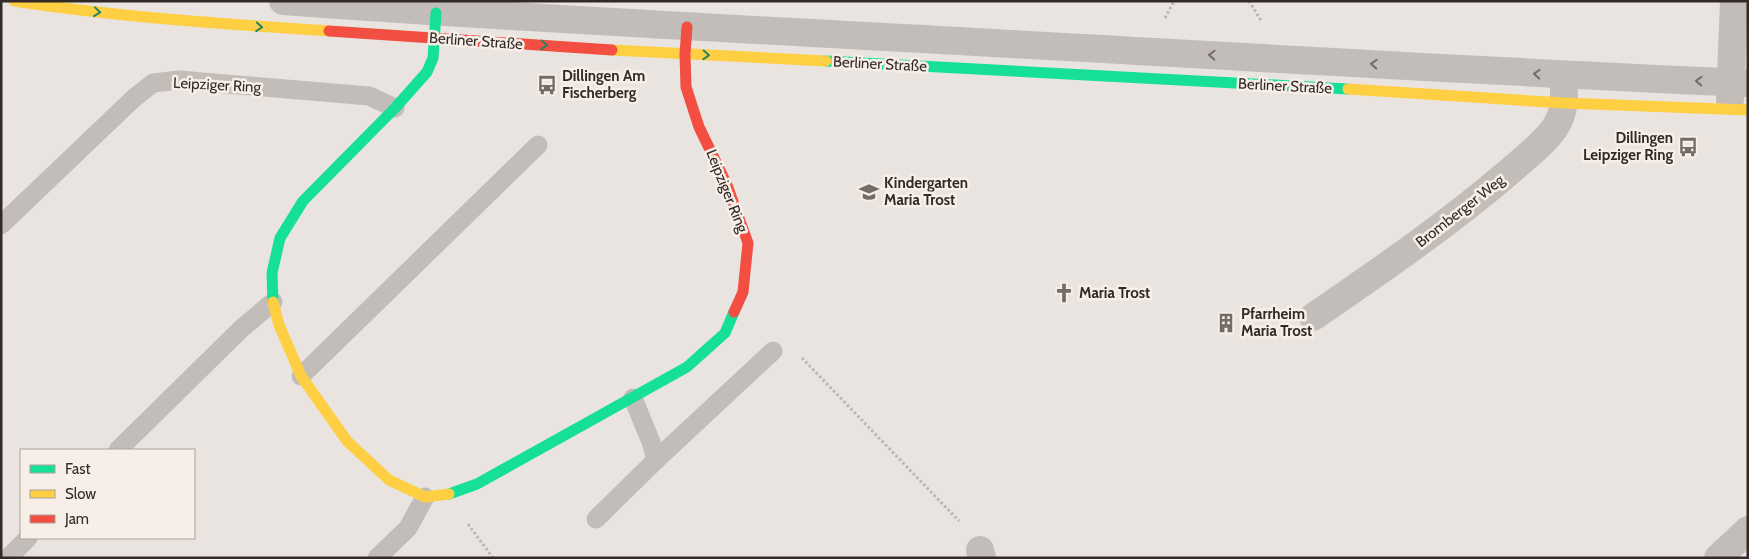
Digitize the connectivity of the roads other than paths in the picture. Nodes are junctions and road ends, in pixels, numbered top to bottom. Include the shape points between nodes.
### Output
1 (14, 1) edge
2 (283, 1) edge
3 (1734, 1) edge
4 (436, 26) junction
5 (686, 27) junction
6 (685, 54) junction
7 (1565, 75) junction
8 (1739, 82) edge
9 (1564, 102) junction
10 (395, 108) junction
11 (1739, 110) edge
12 (538, 145) dead end
13 (1, 225) edge
14 (273, 302) junction
15 (1313, 317) dead end
16 (772, 351) road end
17 (302, 376) junction
18 (633, 398) junction
19 (119, 449) edge
20 (656, 460) junction
21 (425, 497) junction
22 (596, 519) dead end
23 (1748, 530) edge
24 (27, 539) edge
25 (8, 558) edge
26 (377, 558) edge
27 (1718, 558) edge

1 -> 4 street, Berliner Straße via 196,22
2 - 4 street, Berliner Straße
3 - 8 street
4 - 5 street, Berliner Straße
4 -> 6 street, Berliner Straße
4 - 10 street via 433,58 427,72
5 - 6 street, Leipziger Ring
7 -> 5 street, Berliner Straße
6 -> 9 street, Berliner Straße
6 - 18 street, Leipziger Ring via 686,87 699,127 727,185 748,243 743,292 724,333 687,367
8 -> 7 street, Berliner Straße
7 - 9 street, Bromberger Weg
8 - 11 street
9 - 11 street, Berliner Straße
9 - 15 street, Bromberger Weg via 1558,124 1538,147 1473,203
10 - 13 lane, Leipziger Ring via 369,96 178,80 153,83
10 - 14 street via 303,201 280,238 272,273
12 - 17 lane
14 - 17 street via 279,325
14 - 19 lane via 241,329
16 - 20 lane
17 - 21 street via 346,441 390,480
18 - 20 lane
18 - 21 street, Leipziger Ring via 477,484 447,495
20 - 22 lane
21 - 26 lane via 408,528
23 - 27 street
24 - 25 lane

